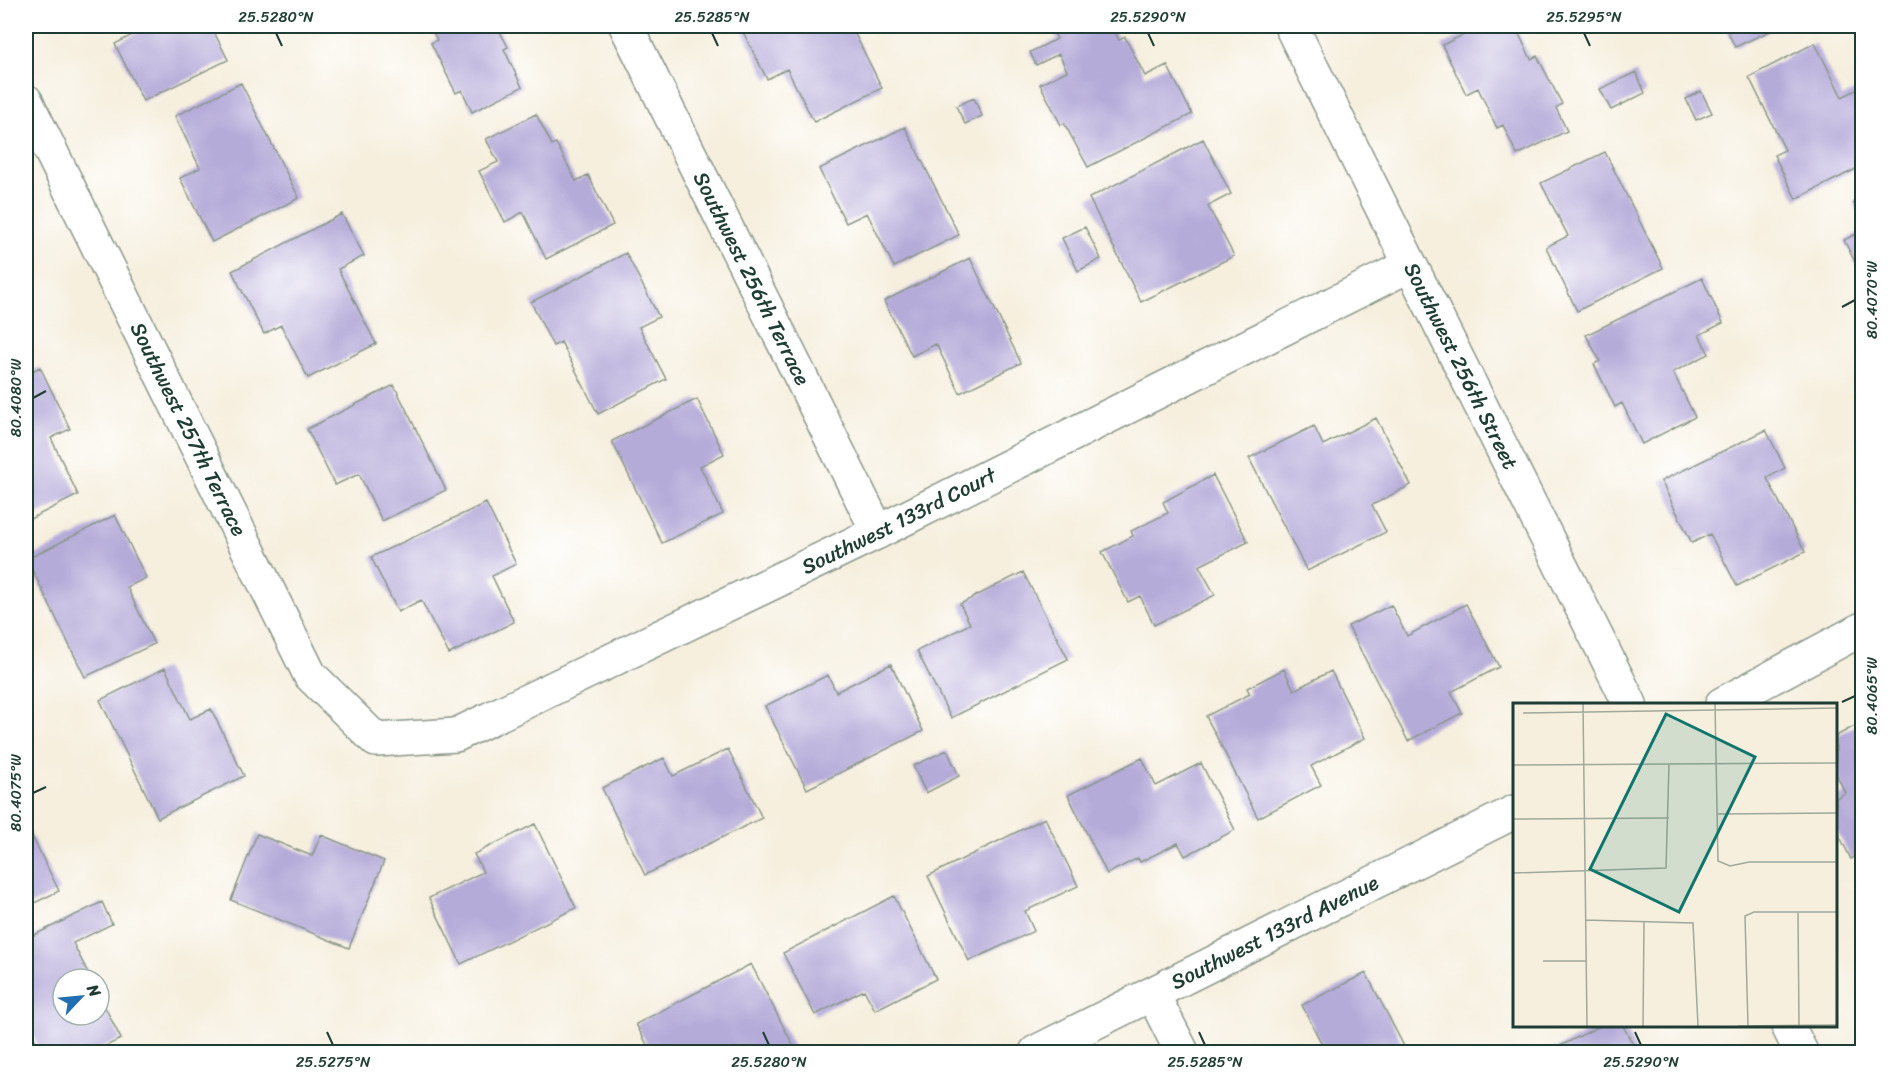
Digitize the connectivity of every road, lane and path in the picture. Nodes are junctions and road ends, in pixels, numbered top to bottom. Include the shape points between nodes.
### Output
1 (626, 26) edge
2 (1291, 26) edge
3 (26, 101) edge
4 (1410, 266) junction
5 (878, 532) junction
6 (1863, 629) edge
7 (1629, 703) edge
8 (1726, 703) edge
9 (376, 740) joint
10 (1513, 813) edge
11 (1153, 994) junction
12 (1788, 1027) edge
13 (1036, 1053) edge
14 (1182, 1053) edge
15 (1801, 1053) edge

1 - 5 street, Southwest 256th Terrace
2 - 4 street, Southwest 256th Street
3 - 9 street, Southwest 257th Terrace via 310,675
4 - 5 street, Southwest 133rd Court
4 - 7 street, Southwest 256th Street
5 - 9 street, Southwest 133rd Court via 456,735
6 - 8 street
10 - 11 street, Southwest 133rd Avenue
11 - 13 street, Southwest 133rd Avenue
11 - 14 street
12 - 15 street

